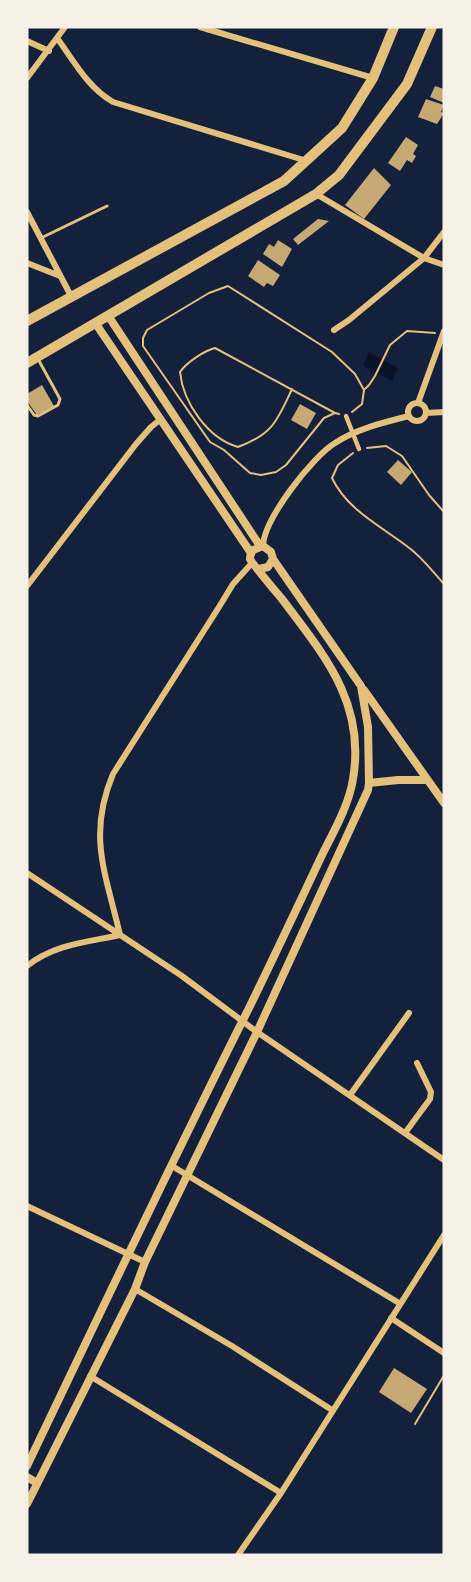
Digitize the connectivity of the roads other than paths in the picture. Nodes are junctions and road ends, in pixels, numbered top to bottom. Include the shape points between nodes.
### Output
1 (65, 27) edge
2 (200, 27) edge
3 (394, 27) edge
4 (432, 27) edge
5 (57, 38) junction
6 (27, 41) edge
7 (49, 51) junction
8 (27, 78) edge
9 (373, 78) junction
10 (308, 161) junction
11 (316, 194) junction
12 (106, 206) dead end
13 (27, 212) edge
14 (444, 232) edge
15 (41, 238) junction
16 (424, 258) junction
17 (27, 263) edge
18 (444, 265) edge
19 (61, 276) junction
20 (71, 296) junction
21 (109, 317) junction
22 (27, 321) edge
23 (96, 324) junction
24 (334, 330) dead end
25 (443, 333) edge
26 (32, 361) edge
27 (418, 403) junction
28 (27, 405) edge
29 (444, 412) edge
30 (426, 414) junction
31 (346, 416) road end
32 (409, 416) junction
33 (161, 419) junction
34 (353, 434) junction
35 (359, 449) road end
36 (261, 546) junction
37 (251, 553) junction
38 (273, 559) junction
39 (255, 566) junction
40 (27, 586) edge
41 (361, 686) junction
42 (427, 780) junction
43 (369, 783) junction
44 (346, 803) junction
45 (444, 803) edge
46 (360, 808) junction
47 (337, 823) junction
48 (350, 832) junction
49 (27, 873) edge
50 (120, 935) junction
51 (27, 956) edge
52 (34, 960) junction
53 (27, 966) edge
54 (409, 1013) dead end
55 (242, 1021) junction
56 (257, 1032) junction
57 (417, 1063) dead end
58 (350, 1095) junction
59 (405, 1133) junction
60 (444, 1160) edge
61 (172, 1166) junction
62 (187, 1176) junction
63 (27, 1206) edge
64 (444, 1234) edge
65 (127, 1255) junction
66 (145, 1262) junction
67 (135, 1289) junction
68 (399, 1304) junction
69 (391, 1318) junction
70 (444, 1353) edge
71 (90, 1376) junction
72 (332, 1410) junction
73 (27, 1466) edge
74 (27, 1477) edge
75 (38, 1483) junction
76 (281, 1492) junction
77 (27, 1504) edge
78 (238, 1555) edge

1 - 5 street
2 - 9 street
3 - 9 main road
4 - 11 main road via 407,84 339,175
5 - 7 street
5 - 10 street via 89,83 113,102
6 - 7 street
7 - 8 street
9 - 10 main road via 342,128
10 - 20 main road via 284,181
11 - 16 street
11 - 21 main road
12 - 15 lane
13 - 15 street
14 - 16 street
15 - 19 street
16 - 18 street
16 - 24 street
17 - 19 street
19 - 20 street
20 - 22 main road
21 - 23 main road
21 - 36 street
23 - 26 main road
23 - 33 street
25 - 27 street
26 - 28 lane via 60,399 58,405 38,416
27 - 30 street
27 - 32 street via 410,407
29 - 30 street
30 - 32 street via 419,421
31 - 34 street
32 - 34 street
33 - 37 street
33 - 40 street via 136,444
34 - 35 street
34 - 36 street via 336,442 308,468 265,531
36 - 37 street
36 - 38 street via 271,552
37 - 39 street
38 - 39 street via 268,567
38 - 41 street
39 - 44 street via 318,648 347,699 356,738 353,781
39 - 50 street via 224,599 107,788 99,845
41 - 42 street
41 - 43 street via 368,727
42 - 43 street
42 - 45 street
43 - 46 street
44 - 46 street via 351,810
44 - 47 street
46 - 48 street
47 - 48 street via 344,823
47 - 55 street
48 - 56 street
49 - 50 street
50 - 52 street via 75,943
50 - 55 street
51 - 52 street
52 - 53 street
54 - 58 street
55 - 56 street
55 - 61 street
56 - 58 street
56 - 62 street
57 - 59 street via 431,1092 430,1099
58 - 59 street
59 - 60 street
61 - 62 street
61 - 65 street
62 - 66 street
62 - 68 street
63 - 65 street
64 - 68 street
65 - 66 street
65 - 73 street
66 - 67 street
67 - 71 street
67 - 72 street
68 - 69 street
69 - 70 street
69 - 72 street
71 - 75 street
71 - 76 street
72 - 76 street
74 - 75 street
75 - 77 street
76 - 78 street

